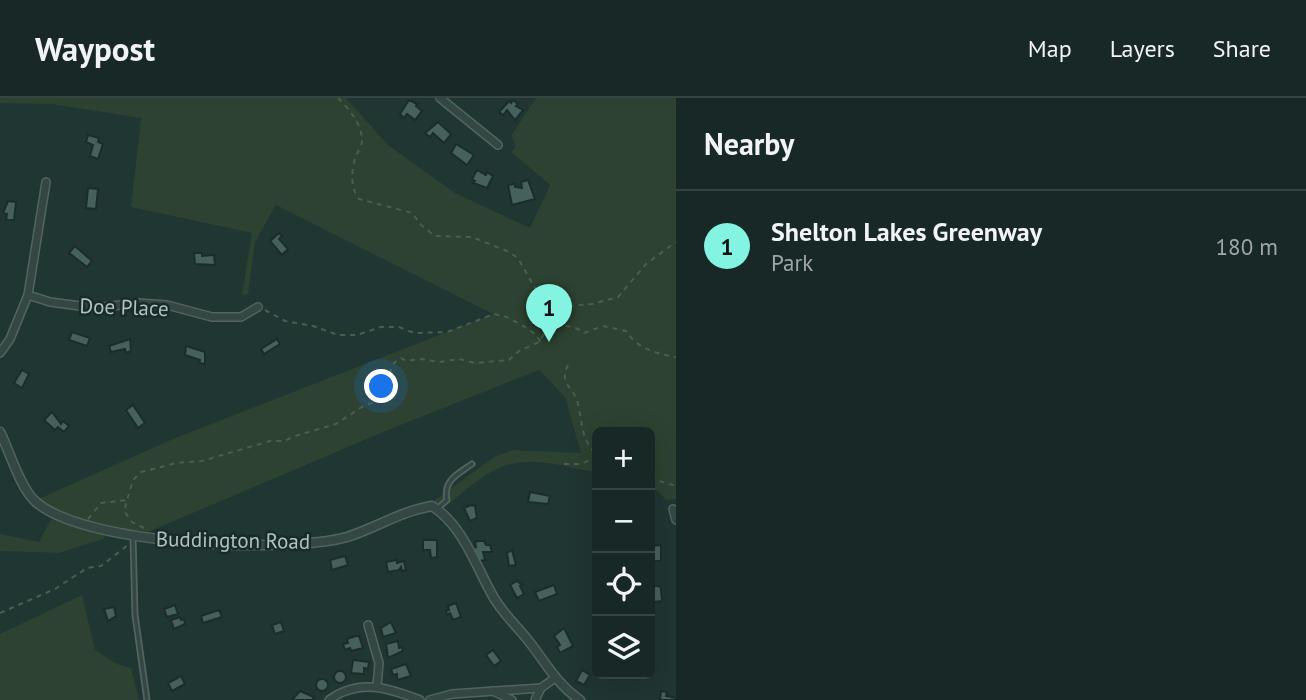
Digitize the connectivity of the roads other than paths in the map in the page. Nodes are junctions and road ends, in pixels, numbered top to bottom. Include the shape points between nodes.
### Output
1 (440, 98) edge
2 (498, 145) dead end
3 (46, 182) dead end
4 (28, 295) junction
5 (258, 307) road end
6 (0, 353) edge
7 (0, 432) edge
8 (472, 464) dead end
9 (437, 509) junction
10 (673, 509) dead end
11 (676, 520) edge
12 (133, 539) junction
13 (368, 625) dead end
14 (555, 678) junction
15 (377, 686) junction
16 (519, 688) junction
17 (541, 688) junction
18 (490, 690) junction
19 (147, 700) edge
20 (330, 700) edge
21 (420, 700) edge
22 (430, 700) edge
23 (514, 700) edge
24 (535, 700) edge
25 (580, 700) edge

1 - 2 street
3 - 4 street
4 - 5 street, Doe Place via 95,308 167,305 212,317 241,317
4 - 6 street
7 - 12 street, Buddington Road via 34,501 66,520
8 - 9 lane via 449,482 446,500
9 - 12 street, Buddington Road via 416,508 348,536 312,544
9 - 14 street via 450,520 505,615
10 - 11 street
12 - 19 lane via 135,615
13 - 15 street via 379,663
14 - 17 street
14 - 25 street
15 - 20 street
15 - 21 street
16 - 17 street
16 - 18 street
16 - 23 street
17 - 24 street
18 - 22 street
18 - 23 street

